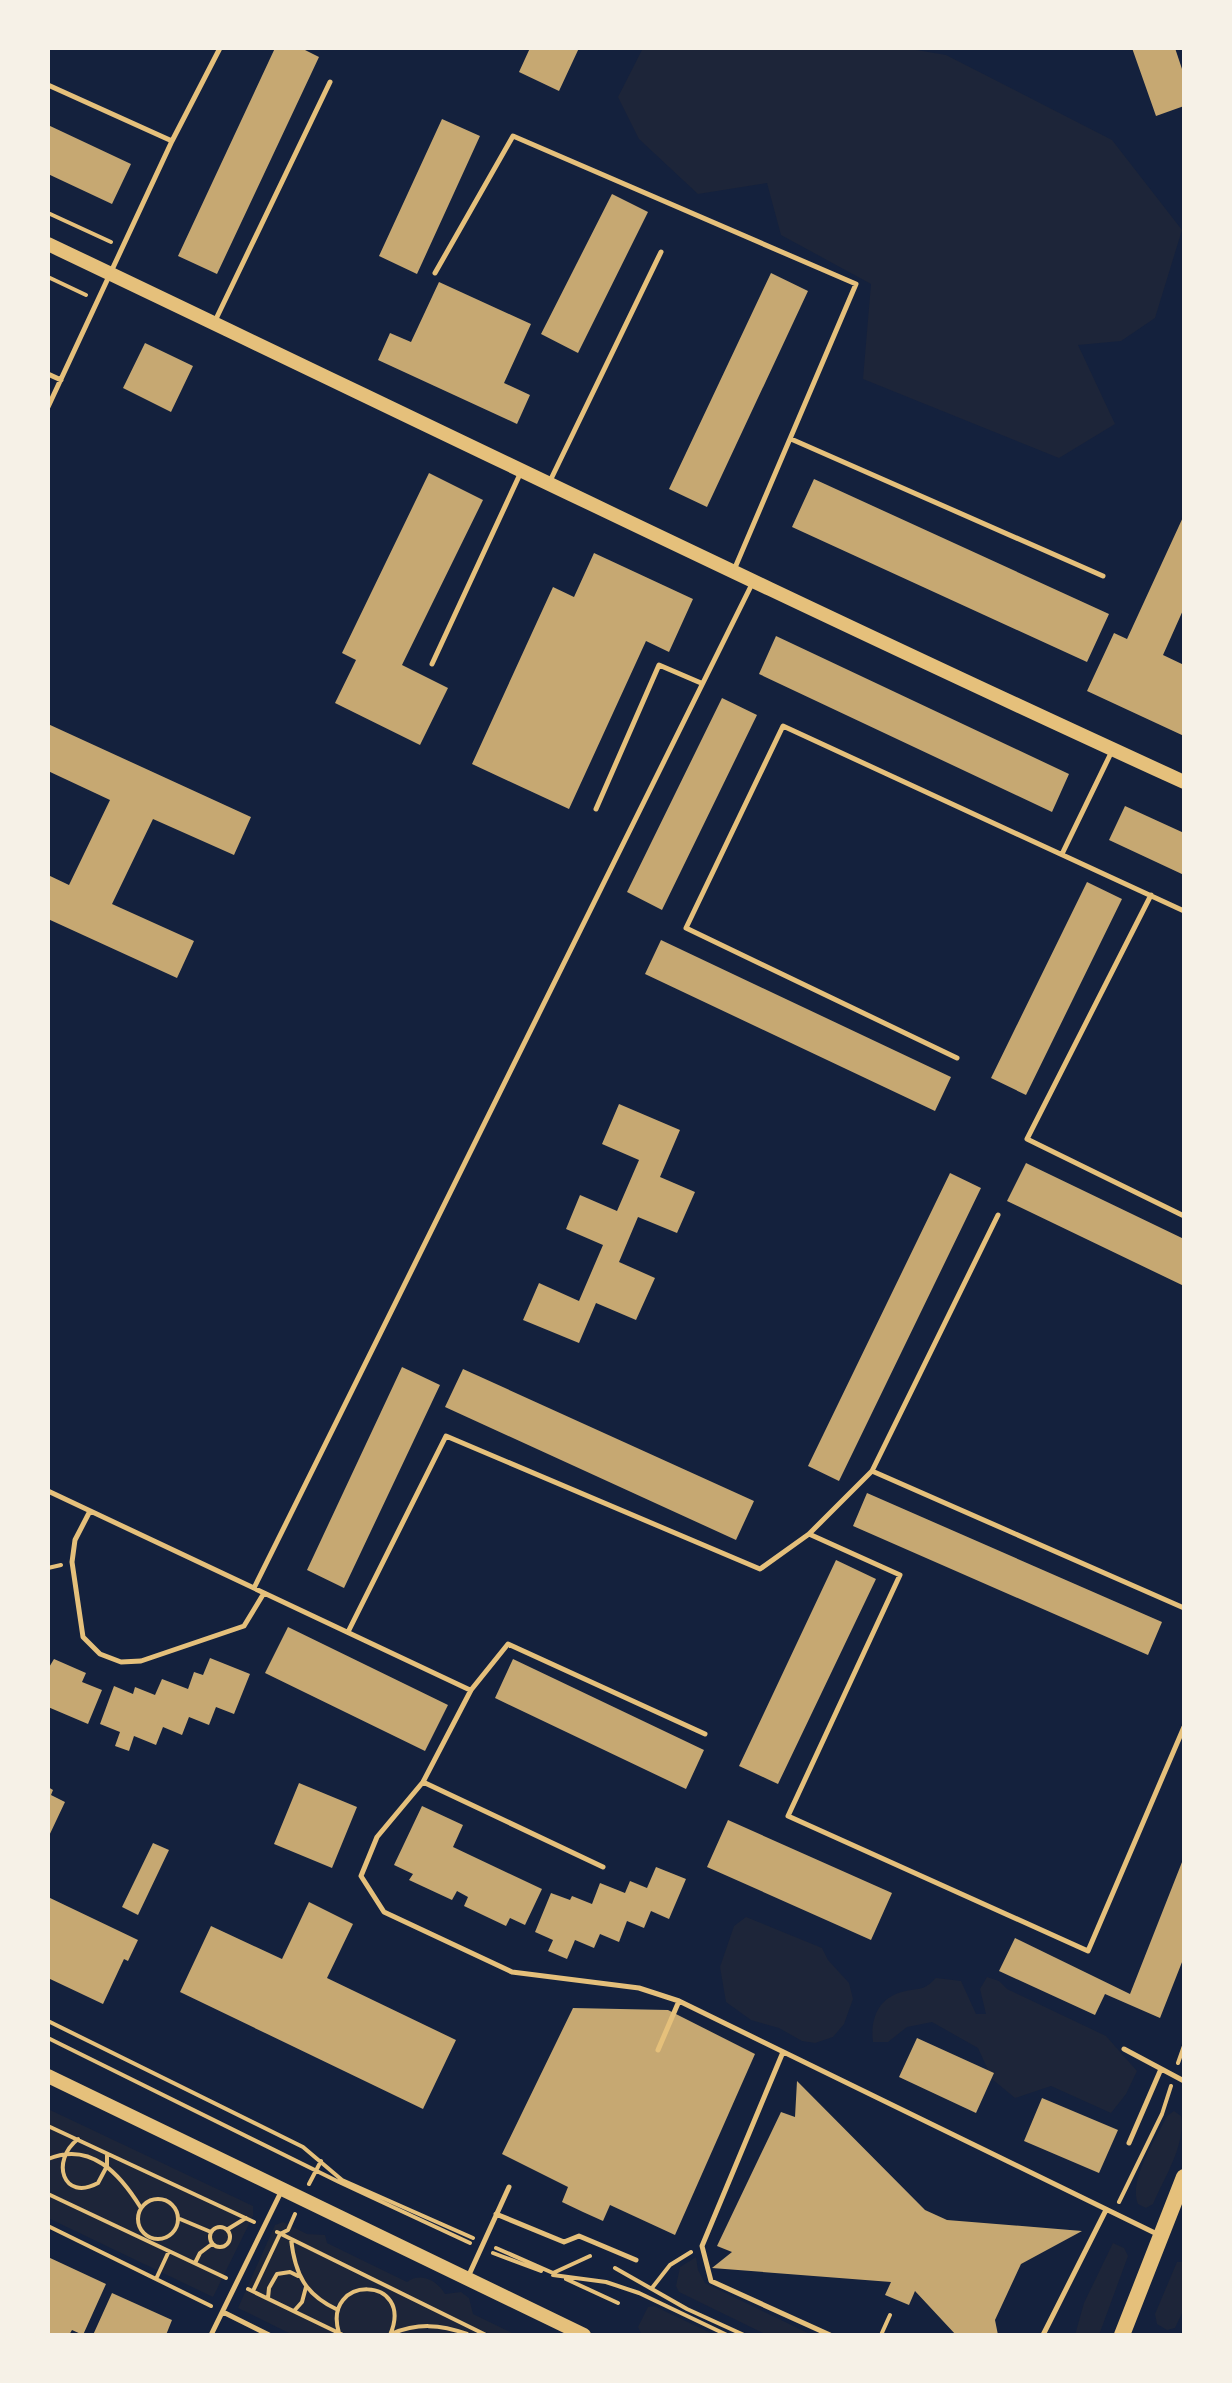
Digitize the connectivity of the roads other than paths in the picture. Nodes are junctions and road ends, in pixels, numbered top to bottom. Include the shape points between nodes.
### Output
1 (220, 48) edge
2 (330, 82) dead end
3 (48, 85) edge
4 (172, 141) junction
5 (48, 244) edge
6 (661, 252) dead end
7 (435, 273) dead end
8 (112, 274) junction
9 (214, 322) junction
10 (48, 374) edge
11 (61, 380) junction
12 (48, 407) edge
13 (791, 439) junction
14 (522, 471) junction
15 (548, 485) junction
16 (733, 571) junction
17 (1103, 576) dead end
18 (755, 580) junction
19 (432, 664) dead end
20 (701, 683) junction
21 (1113, 749) junction
22 (1184, 782) edge
23 (596, 809) dead end
24 (1062, 854) junction
25 (1151, 895) junction
26 (1184, 911) edge
27 (957, 1058) dead end
28 (998, 1215) dead end
29 (1184, 1216) edge
30 (872, 1471) junction
31 (48, 1491) edge
32 (90, 1511) junction
33 (809, 1534) junction
34 (254, 1588) junction
35 (264, 1593) junction
36 (1184, 1608) edge
37 (348, 1632) junction
38 (471, 1690) junction
39 (1184, 1727) edge
40 (705, 1734) dead end
41 (423, 1782) junction
42 (603, 1867) dead end
43 (679, 2001) junction
44 (1124, 2049) dead end
45 (658, 2050) dead end
46 (783, 2052) junction
47 (1161, 2069) junction
48 (48, 2076) edge
49 (1184, 2081) edge
50 (1129, 2143) dead end
51 (1184, 2177) edge
52 (509, 2187) dead end
53 (282, 2189) junction
54 (1106, 2210) junction
55 (496, 2214) junction
56 (1160, 2235) junction
57 (636, 2260) dead end
58 (467, 2278) junction
59 (223, 2312) junction
60 (211, 2335) edge
61 (269, 2335) edge
62 (584, 2335) edge
63 (830, 2335) edge
64 (1043, 2335) edge
65 (1122, 2335) edge

1 - 4 lane
2 - 9 lane
3 - 4 lane
4 - 8 lane
5 - 8 street
6 - 15 lane
7 - 13 lane via 513,136 856,284
8 - 9 street
8 - 11 lane
9 - 14 street
10 - 11 lane
11 - 12 lane
13 - 16 lane
13 - 17 lane
14 - 15 street
14 - 19 lane
15 - 16 street
16 - 18 street
18 - 20 lane
18 - 21 street
20 - 23 lane via 659,665
20 - 34 lane
21 - 22 street
21 - 24 lane
24 - 25 lane
24 - 27 lane via 783,726 686,928
25 - 26 lane
25 - 29 lane via 1027,1139
28 - 30 lane
30 - 33 lane
30 - 36 lane
31 - 32 lane
32 - 34 lane
32 - 35 lane via 75,1540 72,1562 83,1637 100,1654 121,1662 141,1661 244,1626
33 - 37 lane via 760,1569 446,1436
33 - 39 lane via 900,1575 788,1816 1088,1951
34 - 35 lane
35 - 37 lane
37 - 38 lane
38 - 40 lane via 508,1644
38 - 41 lane
41 - 42 lane
41 - 43 lane via 377,1837 361,1876 384,1912 512,1972 639,1988
43 - 45 lane
43 - 46 lane
44 - 47 lane
46 - 54 lane
46 - 63 lane via 702,2246 711,2281
47 - 49 lane
47 - 50 lane
48 - 53 street
51 - 56 main road
52 - 55 lane
53 - 58 street
53 - 59 lane
54 - 56 lane
54 - 64 lane
55 - 57 lane via 564,2242 579,2236
55 - 58 lane
56 - 65 main road
58 - 62 street
59 - 60 lane
59 - 61 lane

